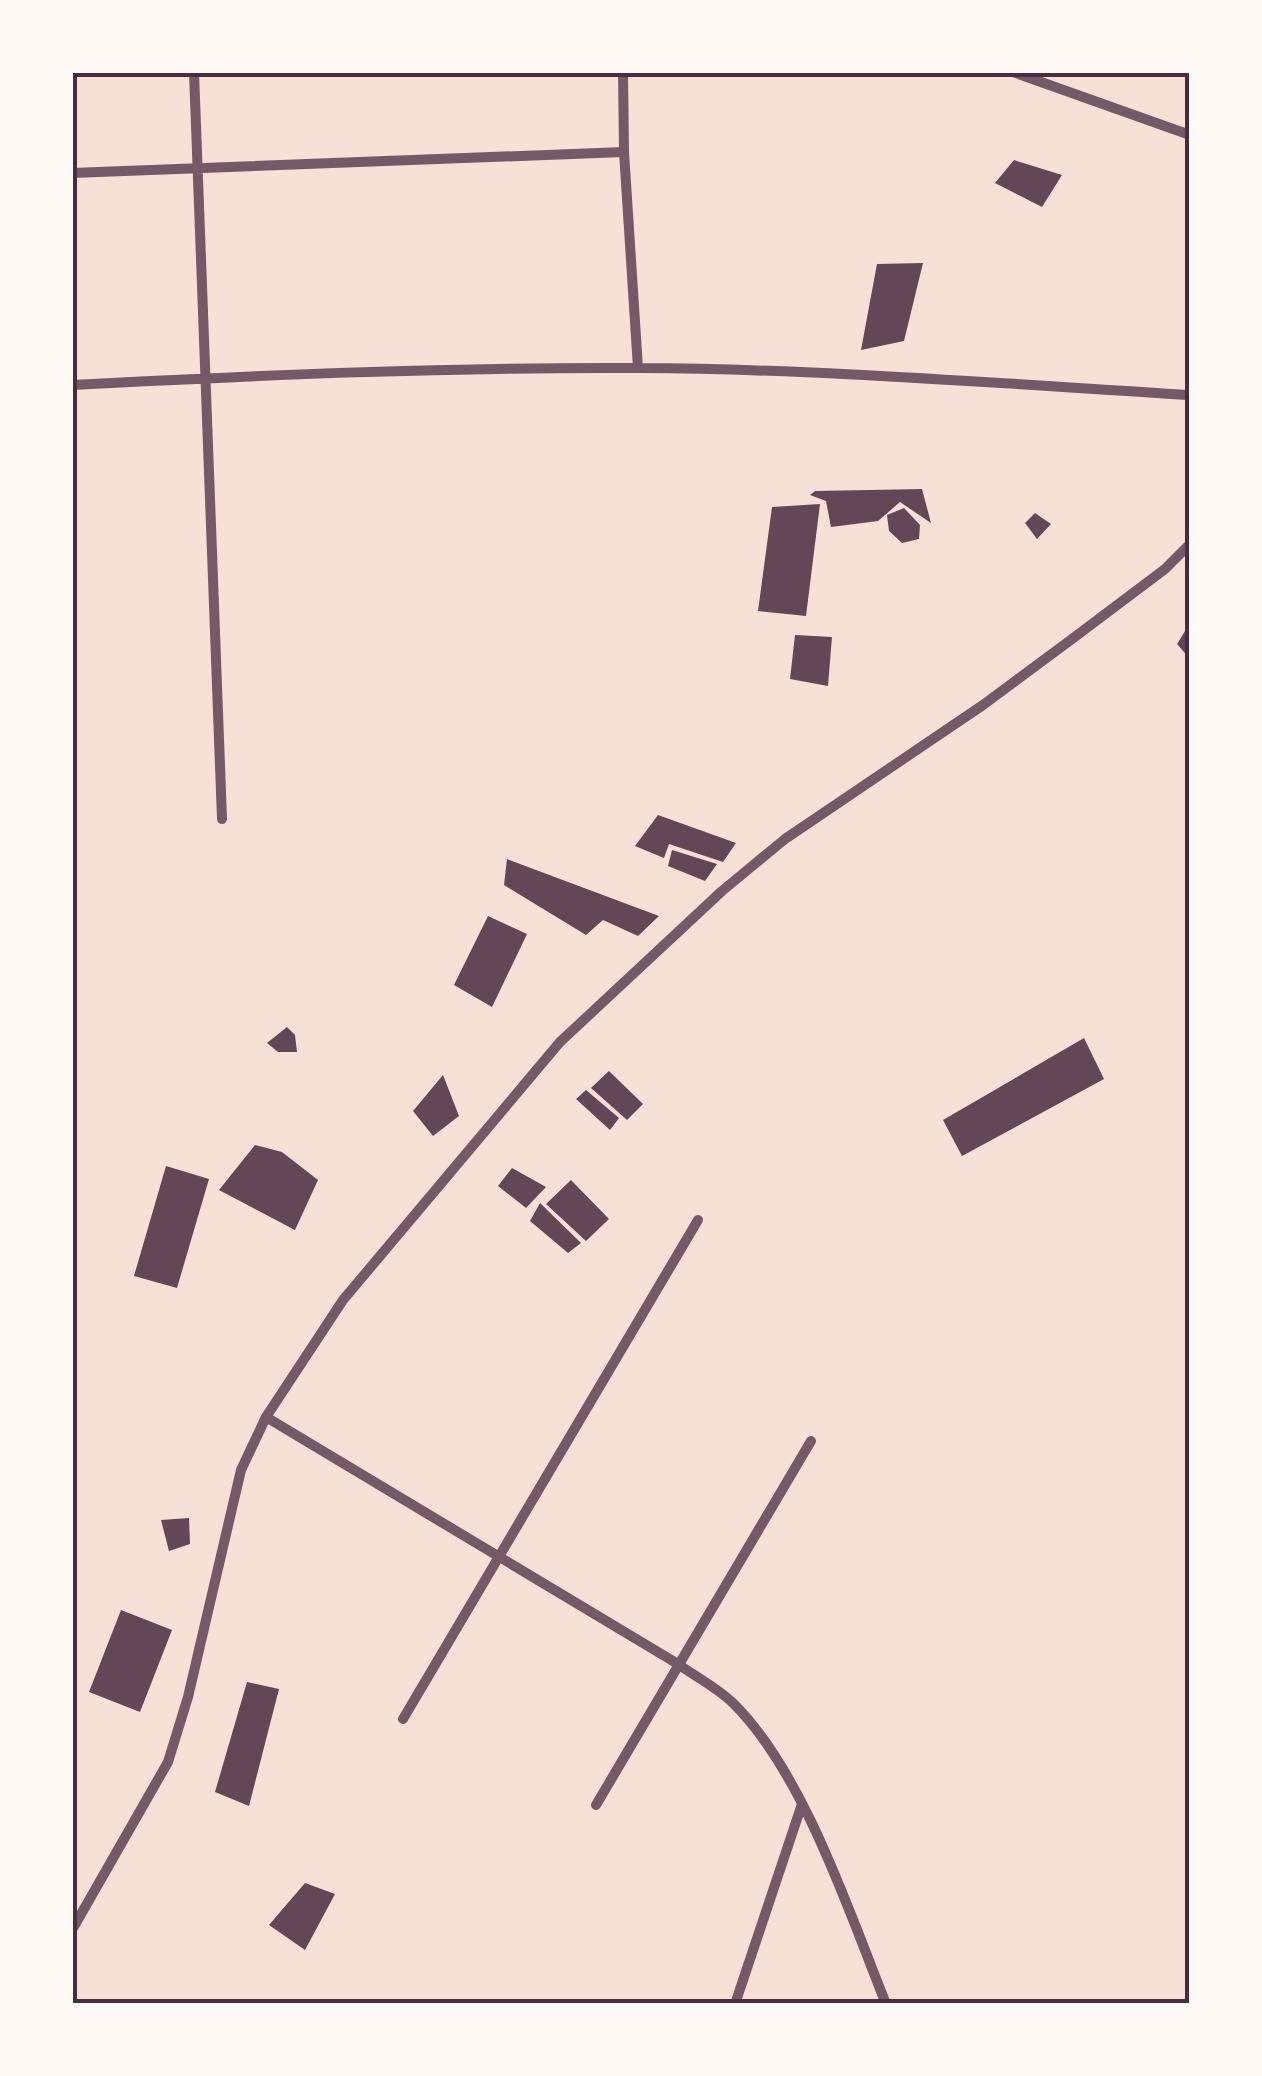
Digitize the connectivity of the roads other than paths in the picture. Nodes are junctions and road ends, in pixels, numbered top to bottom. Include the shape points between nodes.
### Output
1 (194, 72) edge
2 (624, 72) edge
3 (1012, 72) edge
4 (1190, 135) edge
5 (624, 152) junction
6 (198, 167) junction
7 (72, 173) edge
8 (638, 368) junction
9 (206, 378) junction
10 (72, 385) edge
11 (1190, 395) edge
12 (1190, 544) edge
13 (222, 819) dead end
14 (698, 1220) dead end
15 (266, 1417) junction
16 (811, 1441) dead end
17 (499, 1554) junction
18 (678, 1664) junction
19 (403, 1719) dead end
20 (802, 1804) junction
21 (596, 1805) dead end
22 (72, 1930) edge
23 (735, 2004) edge
24 (886, 2004) edge

1 - 6 street
2 - 5 street
3 - 4 street
5 - 6 street
5 - 8 street
6 - 7 street
6 - 9 street
8 - 9 street
8 - 11 street via 870,374
9 - 10 street
9 - 13 street
12 - 15 street via 1165,570 983,705 784,839 560,1042 344,1300
14 - 17 street
15 - 17 street
15 - 22 street via 241,1470 168,1762
16 - 18 street
17 - 18 street
17 - 19 street
18 - 20 street via 733,1702
18 - 21 street
20 - 23 street
20 - 24 street

